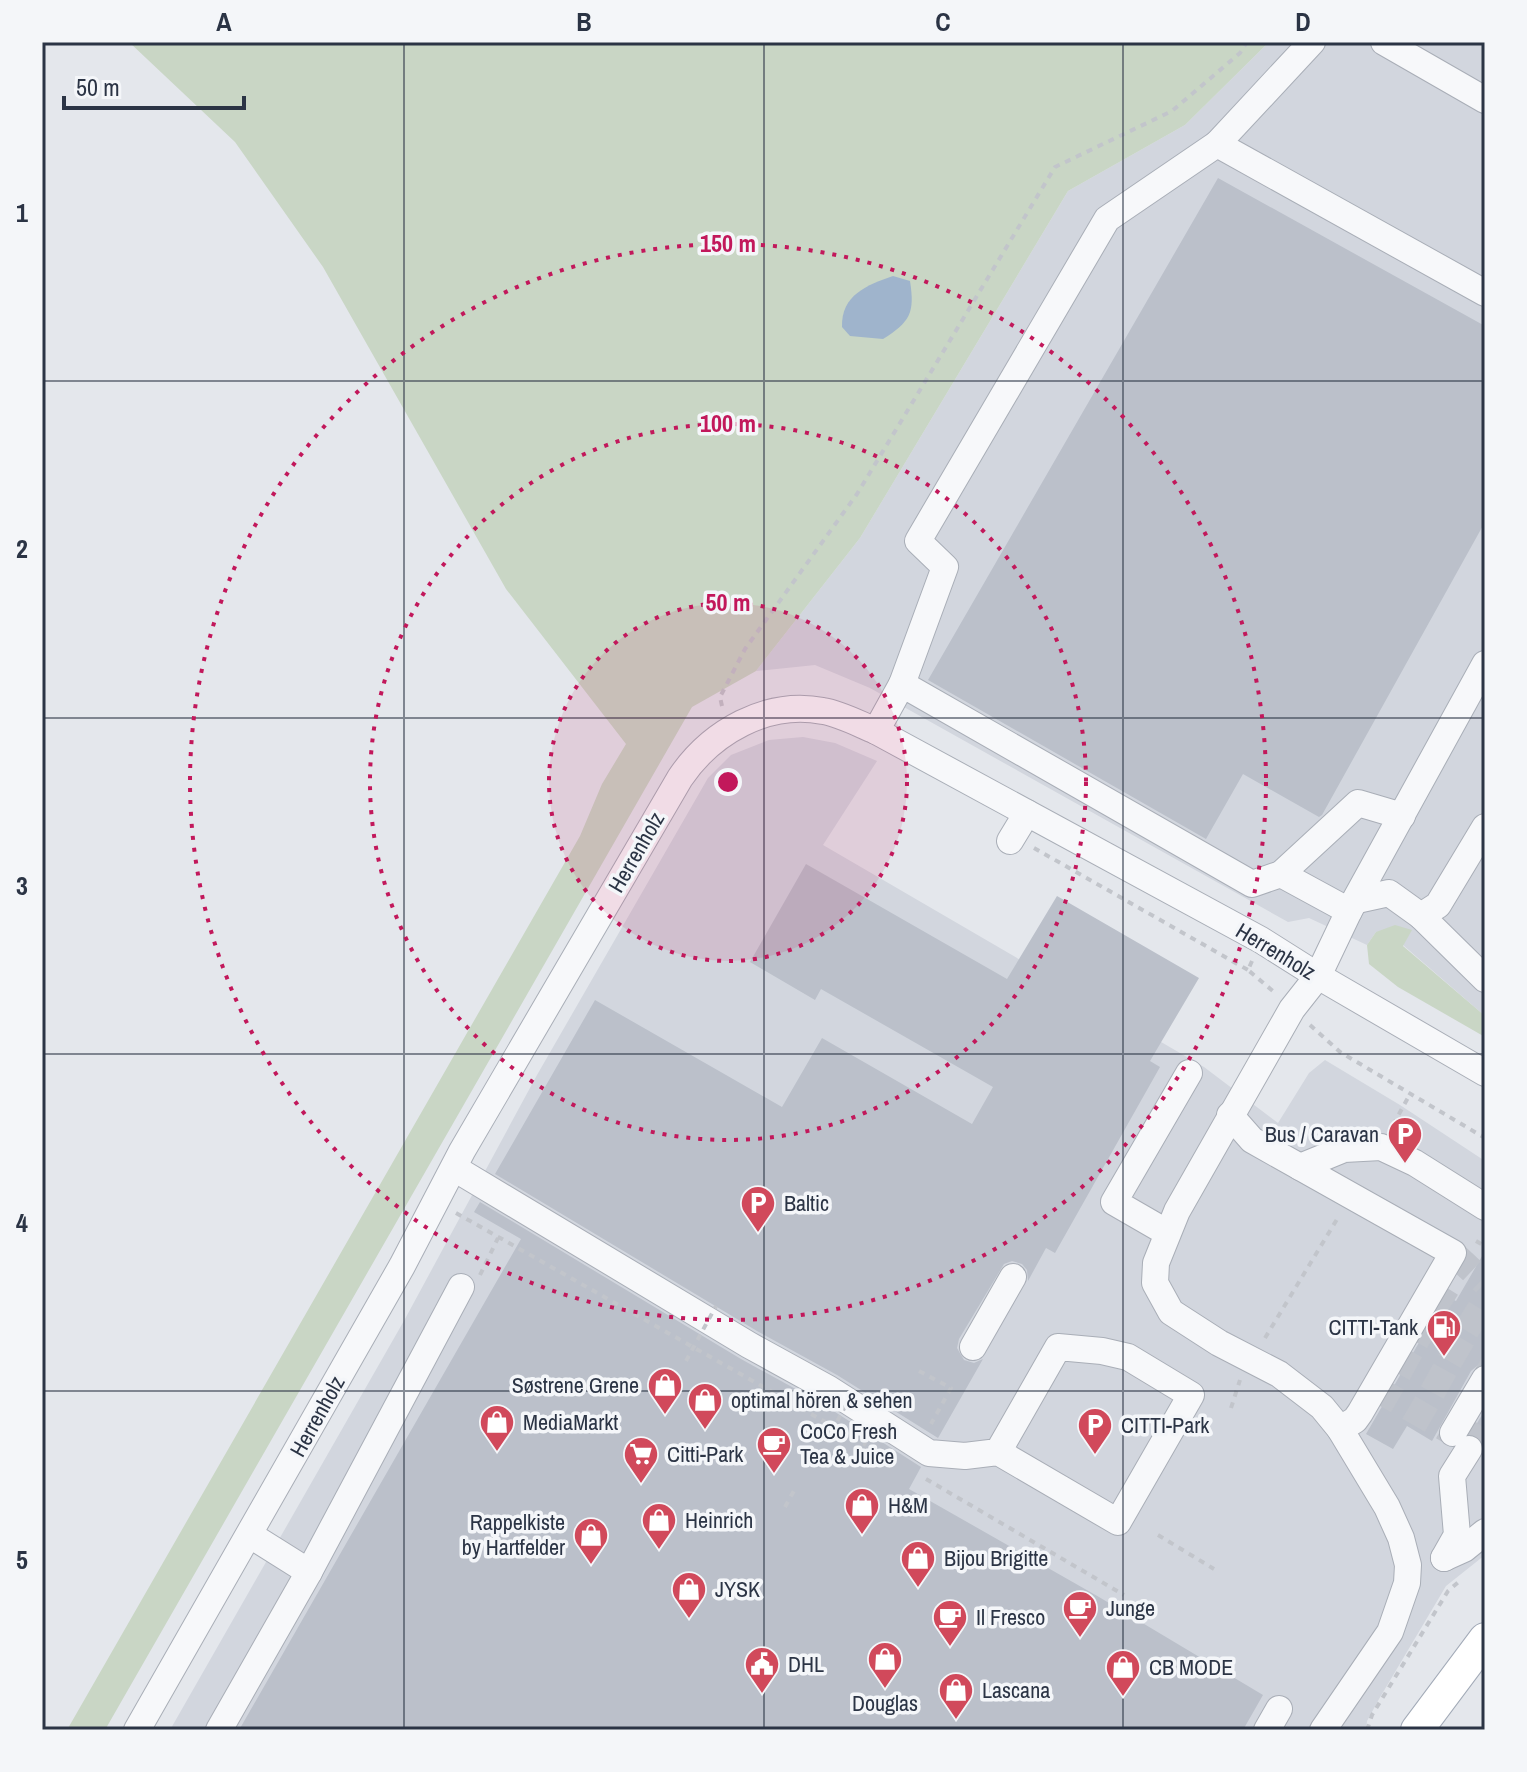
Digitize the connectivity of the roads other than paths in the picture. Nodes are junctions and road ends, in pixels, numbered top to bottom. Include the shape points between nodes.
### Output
1 (1312, 42) edge
2 (1384, 42) edge
3 (1485, 100) edge
4 (1217, 144) junction
5 (1485, 293) edge
6 (1485, 664) edge
7 (902, 684) junction
8 (876, 731) junction
9 (1027, 813) junction
10 (1402, 816) junction
11 (1485, 827) edge
12 (1011, 838) road end
13 (1281, 874) junction
14 (1353, 906) junction
15 (1421, 916) junction
16 (1318, 976) junction
17 (1485, 979) edge
18 (1189, 1073) dead end
19 (1485, 1073) edge
20 (1230, 1115) junction
21 (1300, 1167) junction
22 (454, 1168) junction
23 (1485, 1207) edge
24 (1166, 1232) junction
25 (1013, 1277) dead end
26 (461, 1287) road end
27 (973, 1347) dead end
28 (1485, 1379) edge
29 (1340, 1429) junction
30 (998, 1452) junction
31 (1485, 1532) edge
32 (250, 1535) junction
33 (1444, 1558) junction
34 (1408, 1565) junction
35 (309, 1572) junction
36 (1485, 1639) edge
37 (137, 1730) edge
38 (219, 1730) edge
39 (1323, 1730) edge
40 (1417, 1730) edge

1 - 4 street
2 - 3 street
4 - 5 street
4 - 7 street via 1107,219 926,527 918,541 945,567
6 - 10 street
7 - 8 street
7 - 13 street via 1252,884
8 - 9 street, Herrenholz
8 - 22 street, Herrenholz via 824,711 786,709 755,716 726,731 692,760
9 - 12 street
9 - 16 street, Herrenholz
10 - 13 street via 1358,803
10 - 14 street
11 - 15 street via 1438,905
13 - 14 street
14 - 15 street via 1389,893
14 - 16 street
15 - 17 street
16 - 19 street, Herrenholz
16 - 20 street via 1292,1009
18 - 24 street via 1114,1202
20 - 21 street via 1252,1140
20 - 24 street
21 - 23 street via 1344,1149 1381,1147
21 - 29 street via 1453,1253 1360,1413
22 - 30 street via 929,1453
22 - 32 street, Herrenholz
24 - 29 street via 1155,1283 1171,1312 1279,1374
25 - 27 street
26 - 35 street
28 - 33 street via 1452,1476 1457,1535
29 - 34 street via 1387,1507
30 - 30 street via 1058,1347 1128,1357 1191,1395 1118,1522
31 - 33 street
32 - 35 street
32 - 37 street, Herrenholz
33 - 34 street
34 - 39 street via 1390,1632
35 - 38 street
36 - 40 main road

